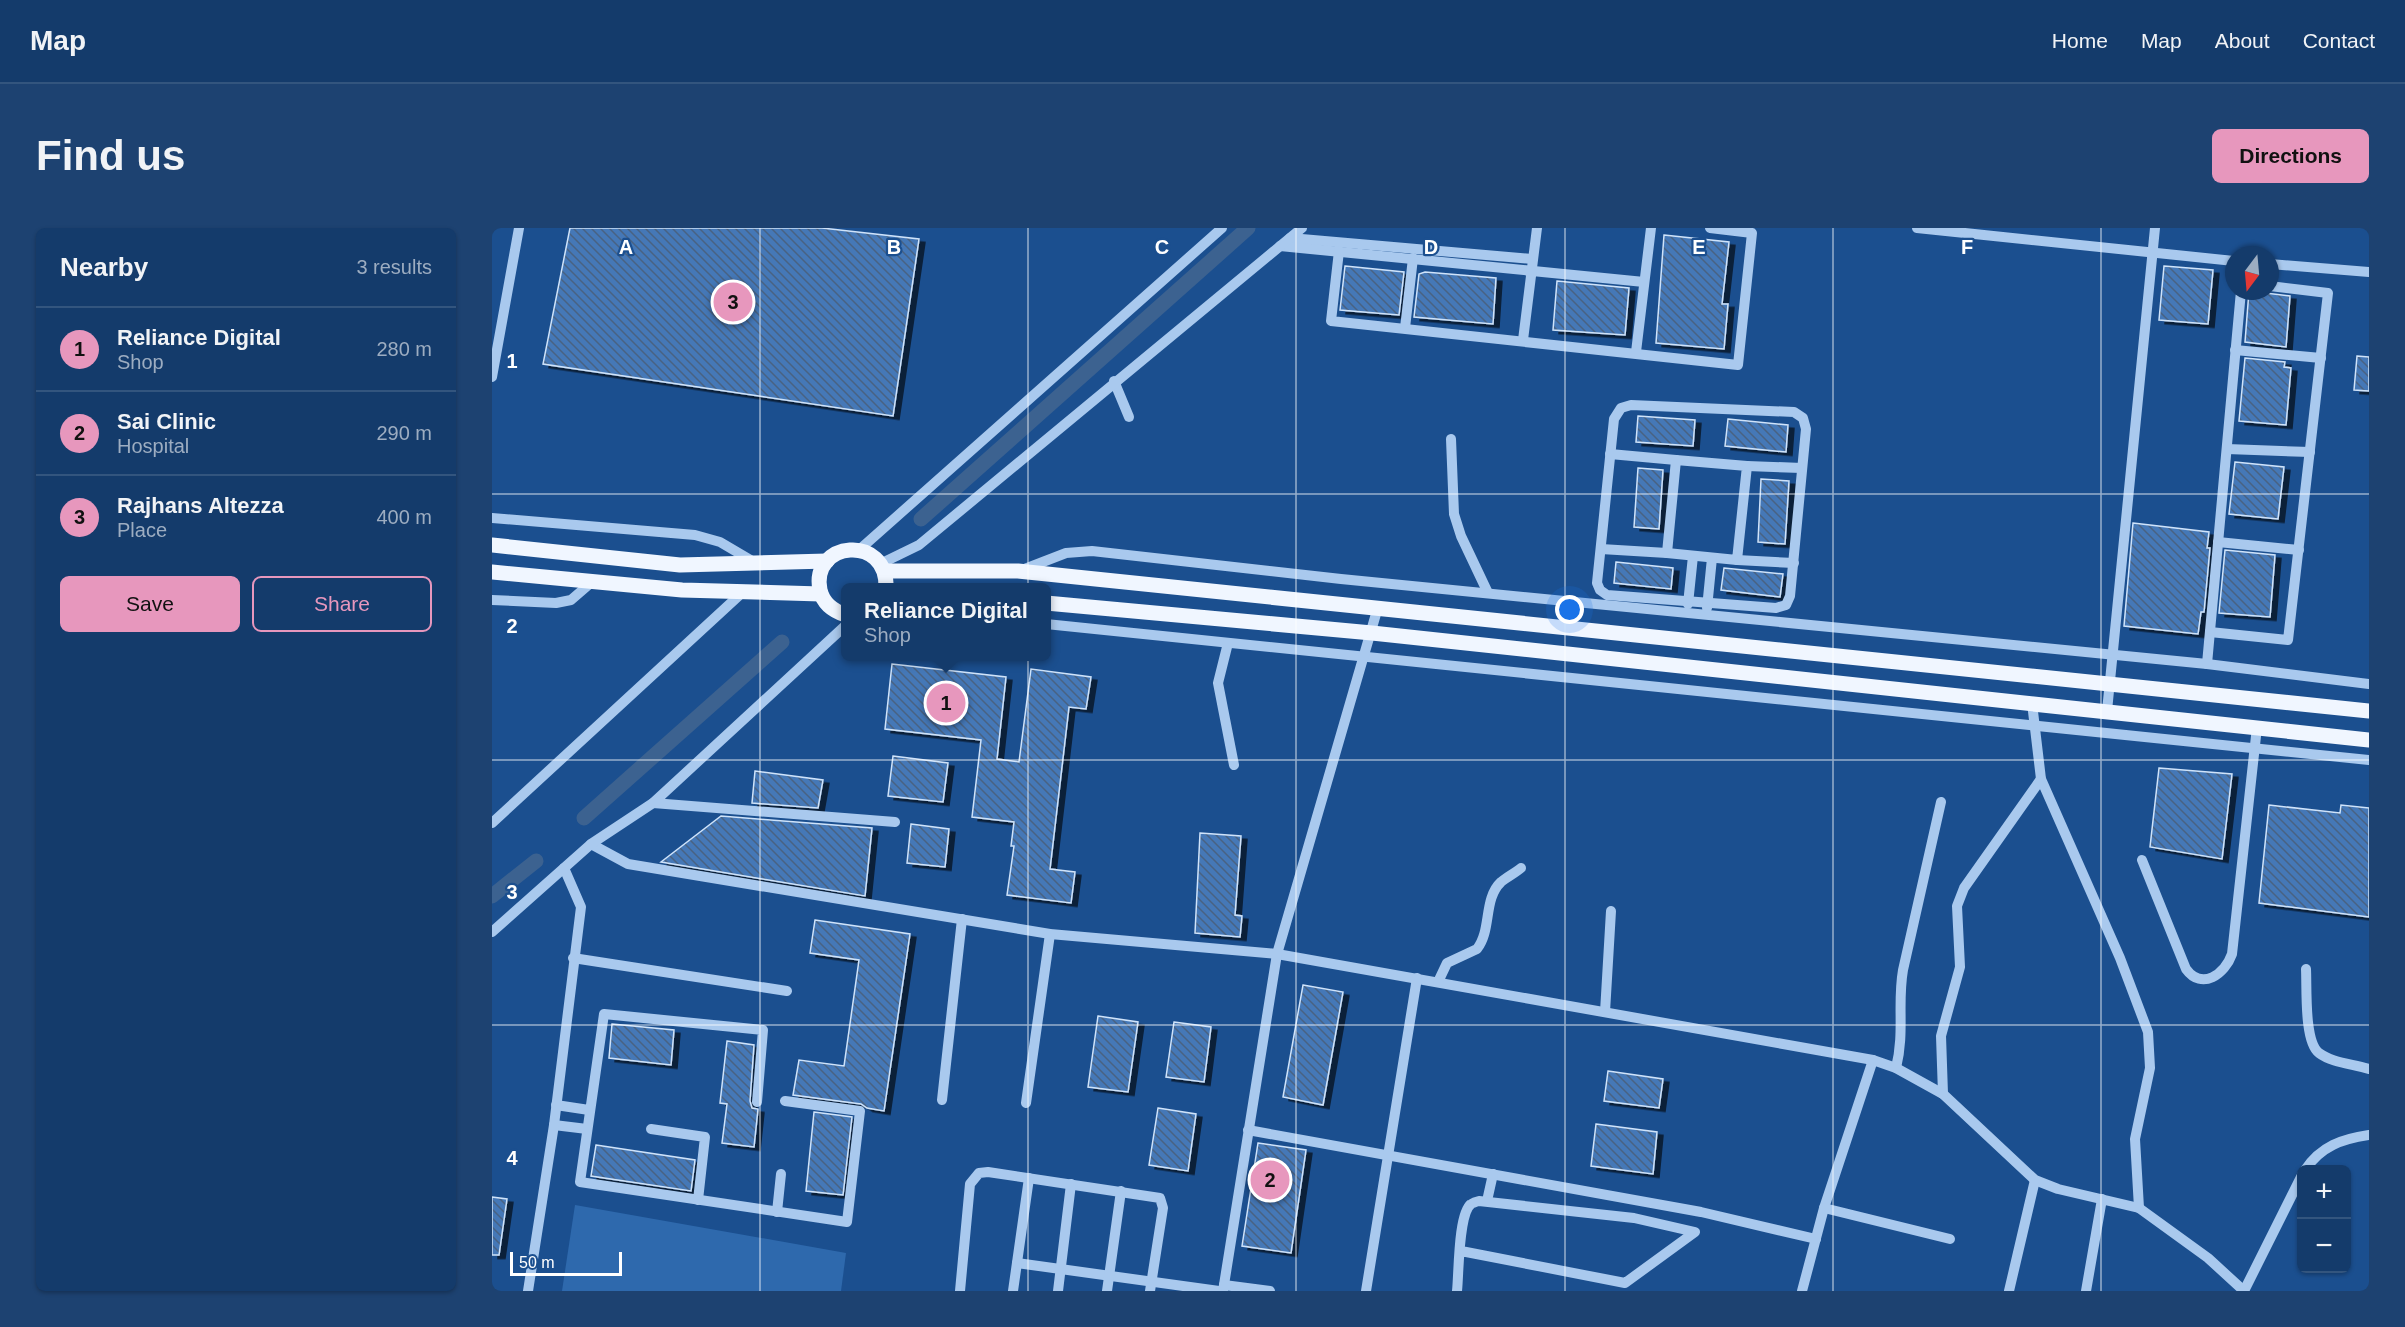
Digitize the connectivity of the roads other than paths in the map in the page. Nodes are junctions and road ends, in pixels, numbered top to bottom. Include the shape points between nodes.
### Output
1 (519, 228) edge
2 (1222, 228) edge
3 (1302, 228) edge
4 (1537, 228) edge
5 (1651, 228) edge
6 (1710, 228) edge
7 (1917, 228) edge
8 (2154, 228) edge
9 (1290, 238) junction
10 (1280, 246) junction
11 (1332, 248) junction
12 (2152, 254) junction
13 (1413, 258) junction
14 (2225, 260) edge
15 (1532, 265) junction
16 (2279, 265) edge
17 (2369, 272) edge
18 (1644, 282) junction
19 (2279, 287) edge
20 (2240, 300) edge
21 (1405, 328) junction
22 (1523, 340) junction
23 (2235, 350) junction
24 (1636, 352) junction
25 (2321, 358) junction
26 (492, 377) edge
27 (1114, 381) junction
28 (1129, 417) dead end
29 (1451, 439) dead end
30 (2227, 448) junction
31 (2310, 452) junction
32 (1610, 454) junction
33 (1676, 460) junction
34 (1747, 466) junction
35 (1802, 468) junction
36 (492, 518) edge
37 (2218, 542) junction
38 (492, 545) edge
39 (1601, 549) junction
40 (859, 550) junction
41 (2299, 550) junction
42 (1666, 554) junction
43 (1694, 555) junction
44 (1712, 558) junction
45 (1737, 560) junction
46 (827, 561) junction
47 (1794, 563) junction
48 (757, 564) junction
49 (882, 567) junction
50 (1018, 571) junction
51 (492, 572) edge
52 (593, 581) junction
53 (885, 583) edge
54 (745, 590) junction
55 (1488, 593) junction
56 (821, 594) junction
57 (1689, 599) junction
58 (492, 600) edge
59 (1707, 601) junction
60 (1051, 603) edge
61 (1378, 607) junction
62 (841, 613) edge
63 (1688, 613) junction
64 (1706, 615) junction
65 (1051, 624) edge
66 (841, 630) edge
67 (2210, 632) junction
68 (1372, 633) junction
69 (1228, 643) junction
70 (2112, 656) junction
71 (1365, 657) junction
72 (2207, 664) junction
73 (2109, 682) junction
74 (2369, 684) edge
75 (2032, 703) junction
76 (2107, 711) junction
77 (2369, 711) edge
78 (2034, 724) junction
79 (2257, 727) junction
80 (2369, 740) edge
81 (2255, 747) junction
82 (2369, 760) edge
83 (1234, 765) dead end
84 (2041, 779) junction
85 (1941, 802) dead end
86 (653, 803) junction
87 (895, 822) dead end
88 (492, 823) edge
89 (591, 844) junction
90 (2142, 860) dead end
91 (564, 868) junction
92 (1521, 868) dead end
93 (1611, 911) dead end
94 (962, 919) junction
95 (492, 932) edge
96 (1050, 934) junction
97 (1277, 954) junction
98 (573, 958) junction
99 (2306, 969) dead end
100 (1417, 978) junction
101 (1438, 982) junction
102 (787, 990) dead end
103 (1605, 1012) junction
104 (1873, 1060) junction
105 (1896, 1068) junction
106 (2369, 1069) edge
107 (1943, 1095) junction
108 (942, 1100) dead end
109 (785, 1101) dead end
110 (757, 1102) dead end
111 (1026, 1103) dead end
112 (556, 1105) junction
113 (589, 1110) junction
114 (554, 1125) junction
115 (587, 1128) junction
116 (651, 1129) dead end
117 (1248, 1130) junction
118 (2369, 1135) edge
119 (1387, 1155) junction
120 (2309, 1165) edge
121 (781, 1174) dead end
122 (1493, 1174) junction
123 (1029, 1178) junction
124 (2035, 1180) junction
125 (2297, 1182) edge
126 (1071, 1184) junction
127 (1121, 1191) junction
128 (2102, 1199) junction
129 (698, 1200) junction
130 (1486, 1201) junction
131 (1824, 1208) junction
132 (2139, 1208) junction
133 (777, 1212) junction
134 (1816, 1239) junction
135 (1950, 1239) dead end
136 (1461, 1251) junction
137 (1017, 1263) junction
138 (1060, 1269) junction
139 (1109, 1276) junction
140 (1150, 1286) edge
141 (1222, 1289) edge
142 (2240, 1289) edge
143 (528, 1291) edge
144 (960, 1291) edge
145 (1013, 1291) edge
146 (1058, 1291) edge
147 (1107, 1291) edge
148 (1270, 1291) edge
149 (1366, 1291) edge
150 (1458, 1291) edge
151 (1802, 1291) edge
152 (2009, 1291) edge
153 (2086, 1291) edge

1 - 26 street
2 - 40 street
3 - 9 street
4 - 15 street
5 - 18 street
6 - 24 street via 1752,233 1738,365
7 - 12 street
8 - 12 street
9 - 10 street
9 - 11 street
10 - 11 street
10 - 27 street
11 - 13 street
11 - 15 street
11 - 21 street via 1331,321
12 - 14 street
12 - 70 street
13 - 15 street
13 - 21 street
15 - 18 street
15 - 22 street
16 - 17 street
18 - 24 street
19 - 25 street via 2328,293
20 - 23 street
21 - 22 street
22 - 24 street
23 - 25 street
23 - 30 street
25 - 31 street
27 - 28 street
27 - 49 street via 919,545
29 - 55 street via 1454,514
30 - 31 street
30 - 37 street
31 - 41 street
32 - 33 street
32 - 35 street via 1614,419 1620,408 1631,405 1794,412 1803,418 1806,429
32 - 39 street
33 - 34 street
33 - 42 street
34 - 35 street
34 - 45 street
35 - 47 street
36 - 48 street via 695,534
37 - 41 street
37 - 67 street
38 - 48 main road via 680,565
39 - 42 street
39 - 57 street via 1597,583 1607,595
40 - 46 main road via 841,551
40 - 49 main road via 874,557
41 - 67 street via 2288,640
42 - 43 street
43 - 44 street
43 - 57 street
44 - 45 street
44 - 59 street
45 - 47 street
46 - 48 main road
46 - 56 main road via 819,577
47 - 59 street via 1790,596 1785,605 1776,609
49 - 50 main road
49 - 53 main road
50 - 55 street via 1066,553 1092,551
50 - 61 main road
51 - 52 main road
52 - 54 main road via 681,590
52 - 58 street via 571,600 556,603
54 - 56 main road
54 - 88 street
55 - 63 street
56 - 62 main road via 831,608
57 - 59 street
57 - 63 street
59 - 64 street
60 - 68 main road
61 - 68 street
61 - 73 main road
63 - 64 street
64 - 70 street
65 - 69 street
66 - 86 street
67 - 72 street
68 - 71 street
68 - 75 main road
69 - 71 street
69 - 83 street via 1218,683
70 - 72 street
70 - 73 street
71 - 78 street
71 - 97 street
72 - 74 street
73 - 76 street
73 - 77 main road
75 - 76 main road
75 - 78 street
76 - 79 main road
78 - 81 street
78 - 84 street
79 - 80 main road
79 - 81 street
81 - 82 street
81 - 90 street via 2232,954 2225,970 2215,977 2198,980 2186,969
84 - 107 street via 1960,898 1960,967 1941,1036
84 - 132 street via 2120,958 2148,1032 2150,1068 2135,1139
85 - 105 street via 1900,982 1902,1036
86 - 87 street
86 - 89 street
89 - 91 street
89 - 94 street via 628,864
91 - 95 street
91 - 98 street via 581,907
92 - 101 street via 1502,881 1492,896 1482,943 1472,954 1447,963
93 - 103 street
94 - 96 street
94 - 108 street
96 - 97 street
96 - 111 street
97 - 100 street
97 - 117 street
98 - 102 street
98 - 112 street
99 - 106 street via 2313,1046 2324,1056
100 - 101 street
100 - 119 street
101 - 103 street
103 - 104 street
104 - 105 street
104 - 131 street
105 - 107 street
107 - 124 street
109 - 133 street via 860,1111 847,1222
110 - 113 street via 763,1030 604,1014
112 - 113 street
112 - 114 street
113 - 115 street
114 - 115 street
114 - 143 street
115 - 129 street via 580,1182
116 - 129 street via 705,1137
117 - 119 street
117 - 141 street
118 - 120 street via 2333,1144
119 - 122 street
119 - 149 street
121 - 133 street
122 - 130 street
122 - 134 street via 1701,1212
123 - 126 street
123 - 137 street
123 - 144 street via 980,1173 970,1184
124 - 128 street
124 - 152 street
125 - 142 street
126 - 127 street
126 - 138 street
127 - 139 street
127 - 140 street via 1163,1202
128 - 132 street
128 - 153 street
129 - 133 street
130 - 136 street via 1471,1203 1463,1214
130 - 136 street via 1634,1218 1695,1232 1625,1283
131 - 134 street
131 - 135 street
132 - 142 street via 2208,1258
134 - 151 street
136 - 150 street
137 - 138 street
137 - 145 street
138 - 139 street
138 - 146 street
139 - 140 street
139 - 147 street
140 - 141 street
141 - 148 street

